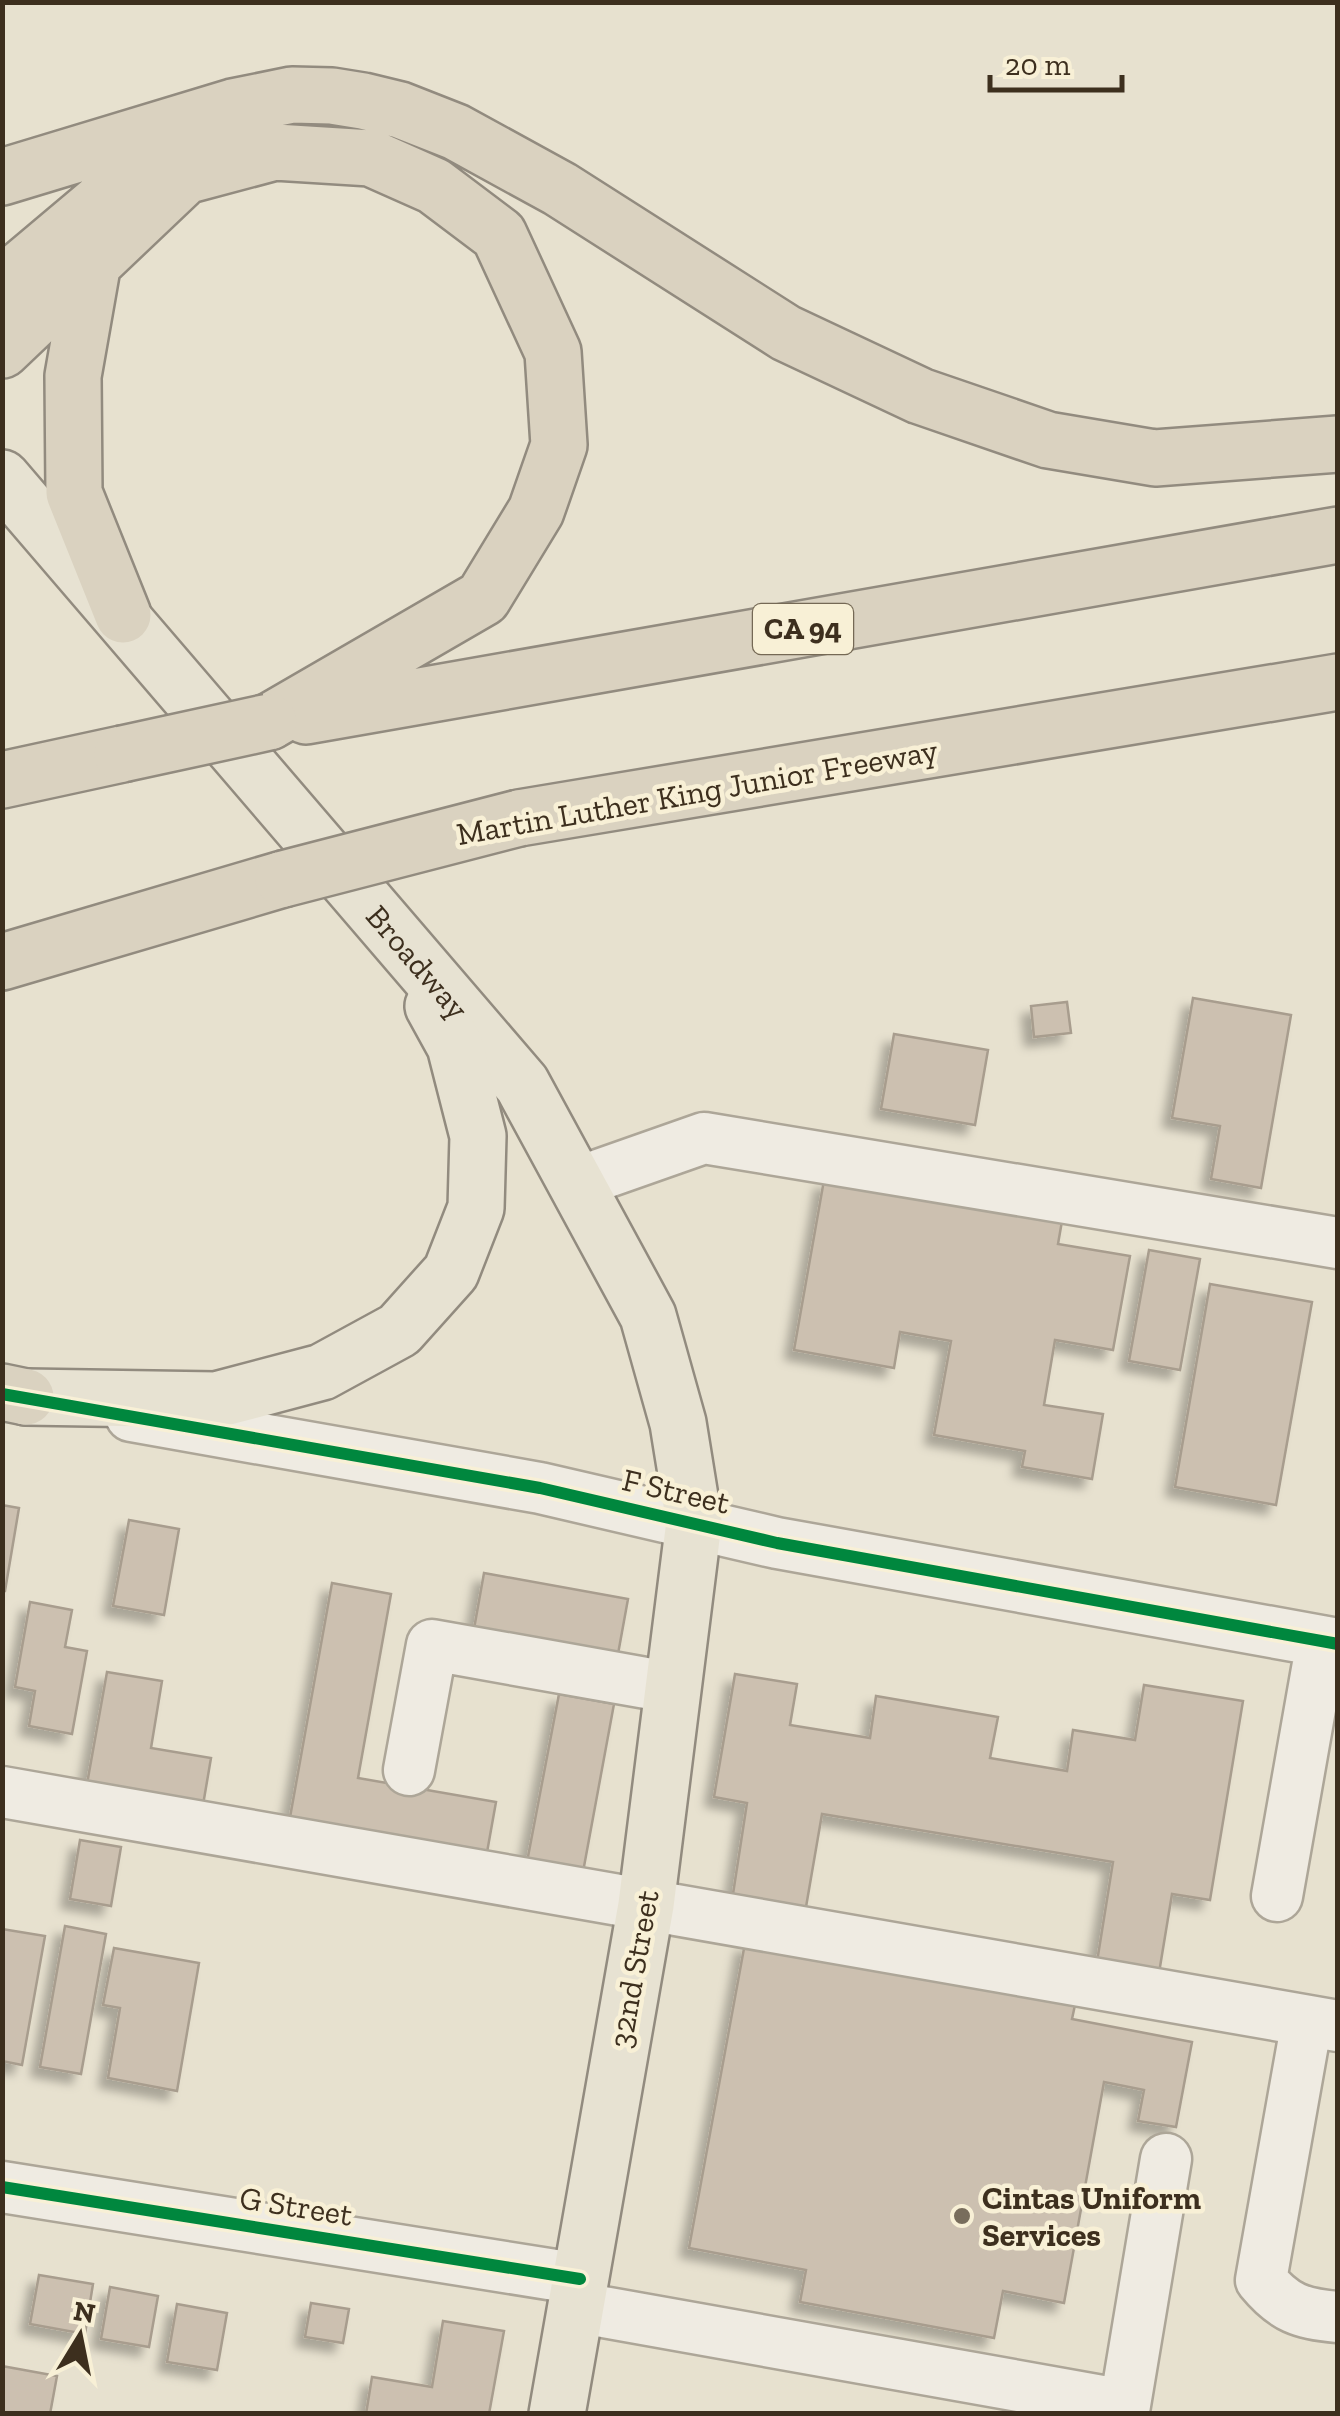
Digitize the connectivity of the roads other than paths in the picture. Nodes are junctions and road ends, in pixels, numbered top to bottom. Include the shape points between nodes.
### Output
1 (234, 107) junction
2 (2, 177) edge
3 (92, 268) junction
4 (2, 286) edge
5 (2, 350) edge
6 (1338, 444) edge
7 (2, 478) edge
8 (1338, 535) edge
9 (123, 615) junction
10 (1338, 682) edge
11 (269, 722) junction
12 (2, 780) edge
13 (283, 879) junction
14 (2, 938) edge
15 (396, 938) junction
16 (2, 962) edge
17 (576, 1183) junction
18 (1338, 1244) edge
19 (10, 1394) edge
20 (694, 1522) junction
21 (1330, 1642) edge
22 (674, 1688) junction
23 (410, 1770) dead end
24 (2, 1792) edge
25 (1277, 1896) dead end
26 (646, 1905) junction
27 (1322, 2024) edge
28 (1166, 2159) dead end
29 (2, 2187) edge
30 (578, 2293) junction
31 (1338, 2317) edge
32 (557, 2414) edge

1 - 2 highway
1 - 4 highway via 154,156
1 - 6 highway via 292,95 332,96 400,110 456,132 560,189 786,333 920,396 1048,440 1154,458
3 - 5 highway
3 - 9 highway via 74,376 74,493
3 - 11 highway via 186,176 275,152 371,158 434,186 499,236 553,352 559,445 536,511 482,598
7 - 9 main road, Broadway
8 - 11 highway, CA 94
9 - 15 main road, Broadway
10 - 13 highway, Martin Luther King Junior Freeway, bridge via 520,818
11 - 12 highway, CA 94, bridge
13 - 14 highway, Martin Luther King Junior Freeway
13 - 16 highway
15 - 17 main road, Broadway via 522,1084
15 - 19 main road via 455,1046 478,1136 476,1208 451,1272 399,1330 322,1372 216,1400
17 - 18 street via 704,1138
17 - 20 main road, Broadway via 648,1316 678,1423
19 - 20 street, F Street via 540,1488
20 - 21 street, F Street via 777,1543
20 - 22 main road, 32nd Street
21 - 25 street
22 - 23 street via 432,1645
22 - 26 main road, 32nd Street
24 - 26 street
26 - 27 street
26 - 30 main road, 32nd Street
27 - 31 street via 1261,2280 1281,2304
28 - 30 street, G Street via 1125,2405
29 - 30 street, G Street
30 - 32 main road, 32nd Street

